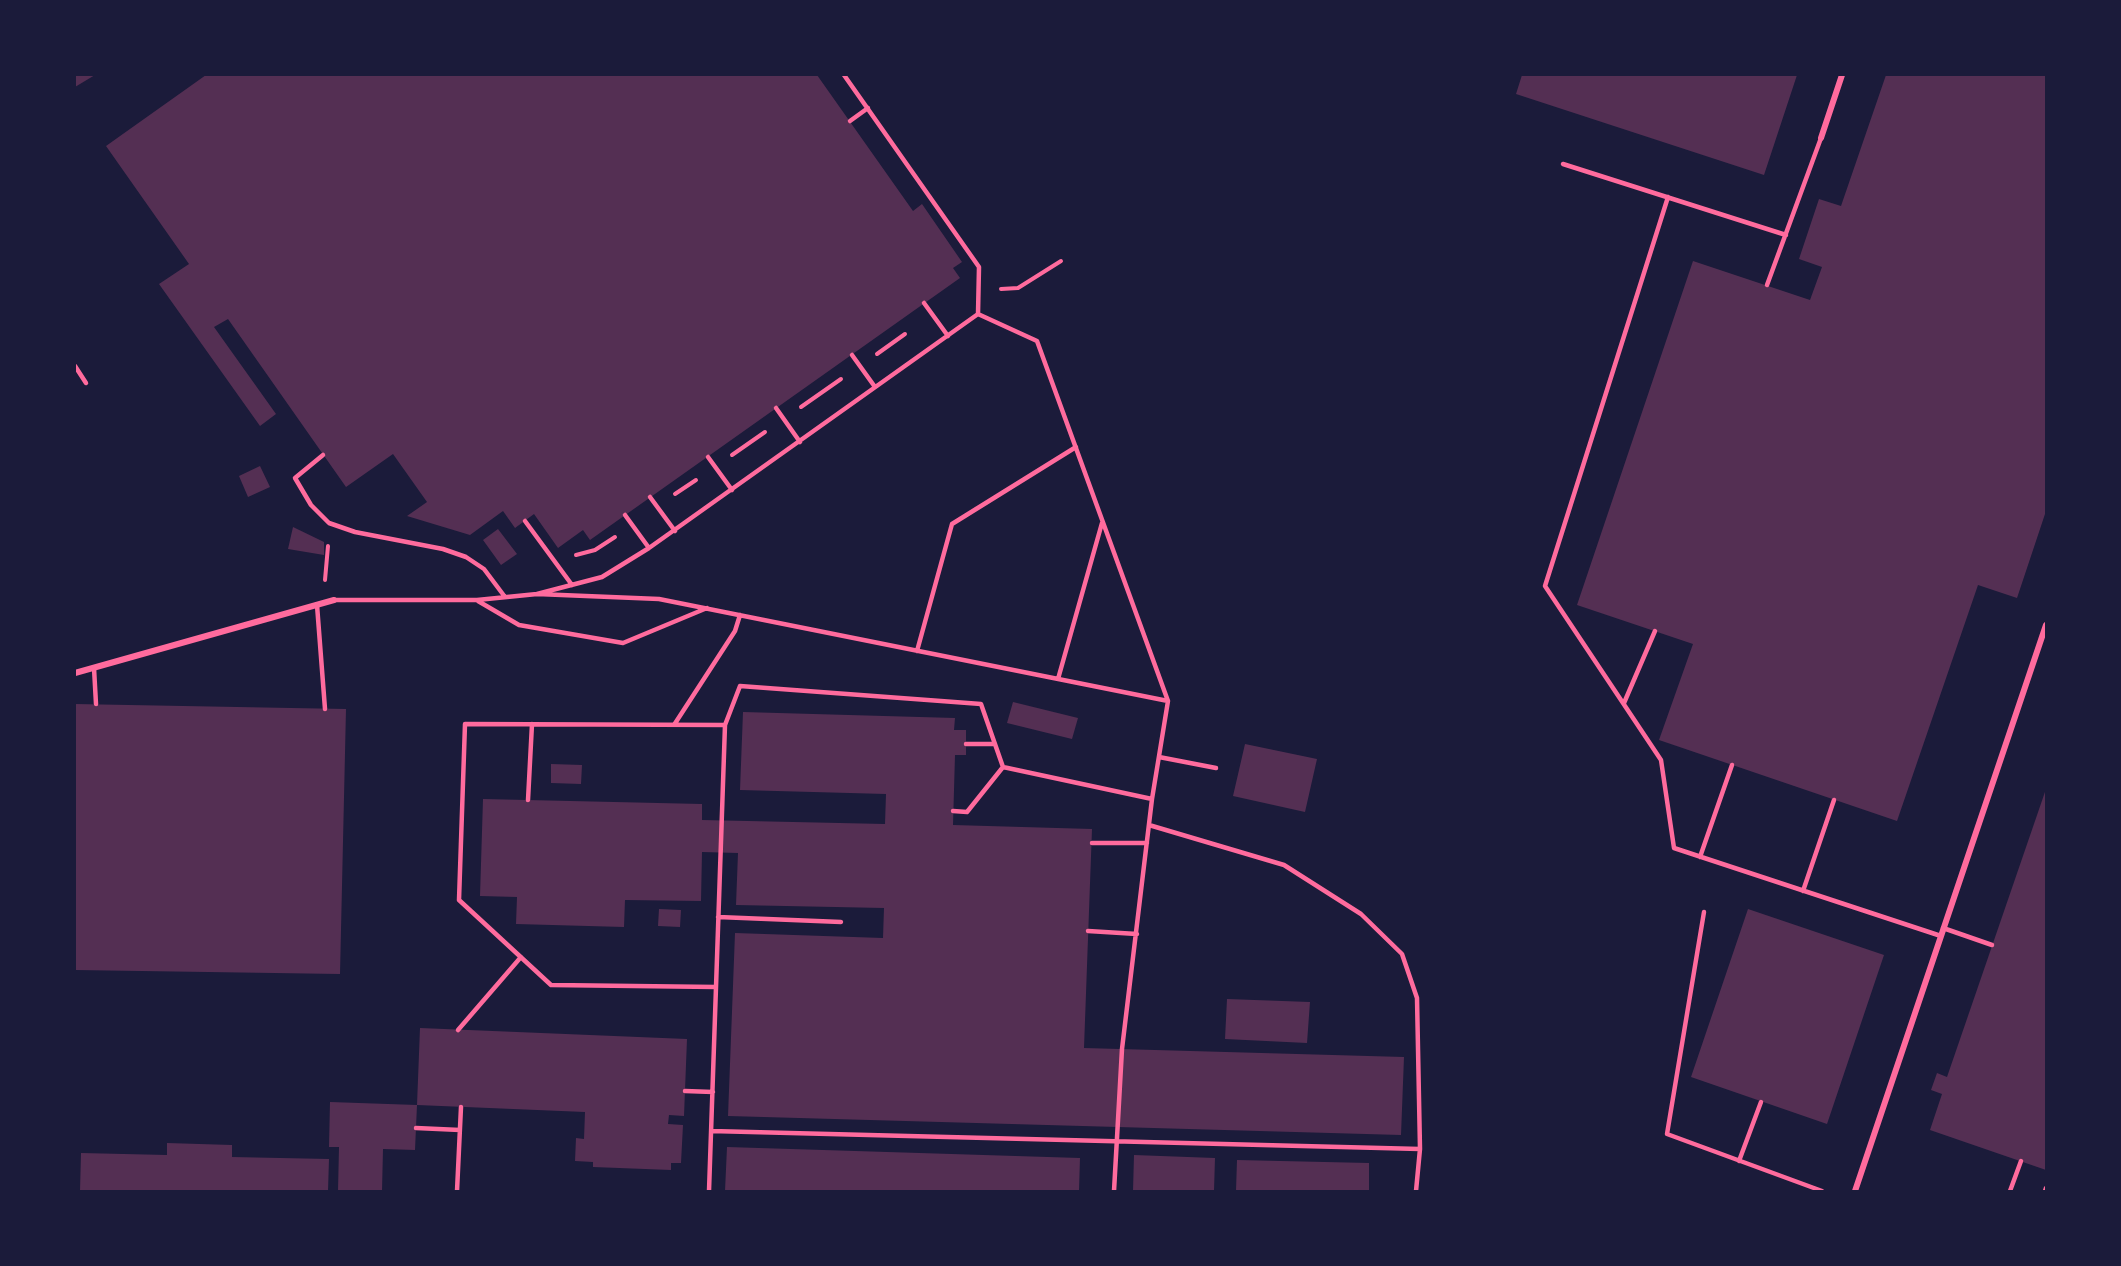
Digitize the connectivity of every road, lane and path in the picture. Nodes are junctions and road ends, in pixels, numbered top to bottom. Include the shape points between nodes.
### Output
1 (844, 75) edge
2 (1842, 75) edge
3 (868, 108) junction
4 (850, 122) dead end
5 (1821, 138) joint
6 (1563, 164) dead end
7 (1668, 197) junction
8 (1786, 235) junction
9 (1767, 285) dead end
10 (924, 303) dead end
11 (978, 315) junction
12 (948, 336) junction
13 (852, 355) dead end
14 (75, 366) edge
15 (86, 382) dead end
16 (875, 387) junction
17 (776, 408) dead end
18 (800, 442) junction
19 (1076, 447) junction
20 (323, 454) dead end
21 (708, 457) dead end
22 (732, 490) junction
23 (651, 497) dead end
24 (625, 515) dead end
25 (525, 521) dead end
26 (1102, 522) junction
27 (675, 531) junction
28 (328, 545) dead end
29 (649, 548) junction
30 (327, 565) dead end
31 (572, 585) junction
32 (537, 594) junction
33 (505, 597) junction
34 (334, 600) joint
35 (477, 600) junction
36 (317, 605) junction
37 (706, 609) junction
38 (740, 615) junction
39 (2046, 625) edge
40 (1655, 631) dead end
41 (917, 651) junction
42 (94, 668) junction
43 (75, 673) edge
44 (1058, 679) junction
45 (1168, 701) junction
46 (1624, 703) junction
47 (96, 704) dead end
48 (325, 709) dead end
49 (532, 724) junction
50 (674, 725) junction
51 (725, 725) junction
52 (966, 744) dead end
53 (994, 744) junction
54 (1159, 757) junction
55 (1732, 765) dead end
56 (1003, 767) junction
57 (1216, 768) dead end
58 (1152, 799) junction
59 (528, 800) dead end
60 (1834, 800) dead end
61 (953, 811) dead end
62 (1149, 825) junction
63 (1092, 843) dead end
64 (1148, 843) junction
65 (1700, 857) junction
66 (1803, 891) junction
67 (1704, 912) dead end
68 (718, 917) junction
69 (841, 922) dead end
70 (1943, 928) junction
71 (1088, 931) dead end
72 (1137, 934) junction
73 (1941, 936) junction
74 (1992, 945) dead end
75 (521, 957) junction
76 (716, 987) junction
77 (458, 1030) dead end
78 (685, 1091) dead end
79 (712, 1092) junction
80 (1761, 1102) dead end
81 (461, 1107) dead end
82 (416, 1128) dead end
83 (460, 1130) junction
84 (711, 1131) junction
85 (1117, 1142) junction
86 (1420, 1149) junction
87 (1739, 1161) junction
88 (2021, 1161) dead end
89 (457, 1191) edge
90 (709, 1191) edge
91 (1113, 1191) edge
92 (1416, 1191) edge
93 (1822, 1191) edge
94 (1855, 1191) edge
95 (2010, 1191) edge

1 - 3 lane
2 - 5 street
3 - 4 lane
3 - 11 lane via 979,267
5 - 8 lane
6 - 7 lane
7 - 8 lane
7 - 46 lane via 1545,586
8 - 9 lane
10 - 12 lane
11 - 12 lane
11 - 19 lane via 1037,342
12 - 16 lane
13 - 16 lane
14 - 15 lane
16 - 18 lane
17 - 18 lane
18 - 22 lane
19 - 26 lane
19 - 41 lane via 952,524
20 - 33 lane via 295,478 311,505 329,523 466,556 484,569
21 - 22 lane
22 - 27 lane
23 - 27 lane
24 - 29 lane
25 - 31 lane
26 - 44 lane
26 - 45 lane
27 - 29 lane
28 - 30 path
29 - 31 lane via 602,577
31 - 32 lane
32 - 33 lane
32 - 37 lane via 659,599
33 - 35 lane
34 - 35 lane
34 - 36 street
35 - 37 lane via 519,625 622,643
36 - 42 street
36 - 48 lane
37 - 38 lane
38 - 41 lane
38 - 50 lane via 735,632
39 - 70 street
40 - 46 lane
41 - 44 lane
42 - 43 street
42 - 47 lane
44 - 45 lane
45 - 54 lane
46 - 65 lane via 1661,760 1674,848
49 - 50 lane
49 - 59 lane
49 - 75 lane via 465,724 459,900
50 - 51 lane
51 - 53 lane via 740,686 981,704
51 - 68 lane
52 - 53 lane
53 - 56 lane
54 - 57 lane
54 - 58 lane
55 - 65 lane
56 - 58 lane
56 - 61 lane via 967,812
58 - 62 lane
60 - 66 lane
62 - 64 lane
62 - 86 lane via 1284,865 1361,914 1402,954 1417,998
63 - 64 lane
64 - 72 lane
65 - 66 lane
66 - 73 lane
67 - 87 lane via 1667,1134
68 - 69 lane
68 - 76 lane
70 - 73 street
70 - 74 lane
71 - 72 lane
72 - 85 lane via 1122,1049
73 - 94 street
75 - 76 lane via 551,985
75 - 77 lane
76 - 79 lane
78 - 79 lane
79 - 84 lane
80 - 87 lane
81 - 83 lane
82 - 83 lane
83 - 89 lane
84 - 85 lane
84 - 90 lane
85 - 86 lane
85 - 91 lane
86 - 92 lane
87 - 93 lane
88 - 95 lane

